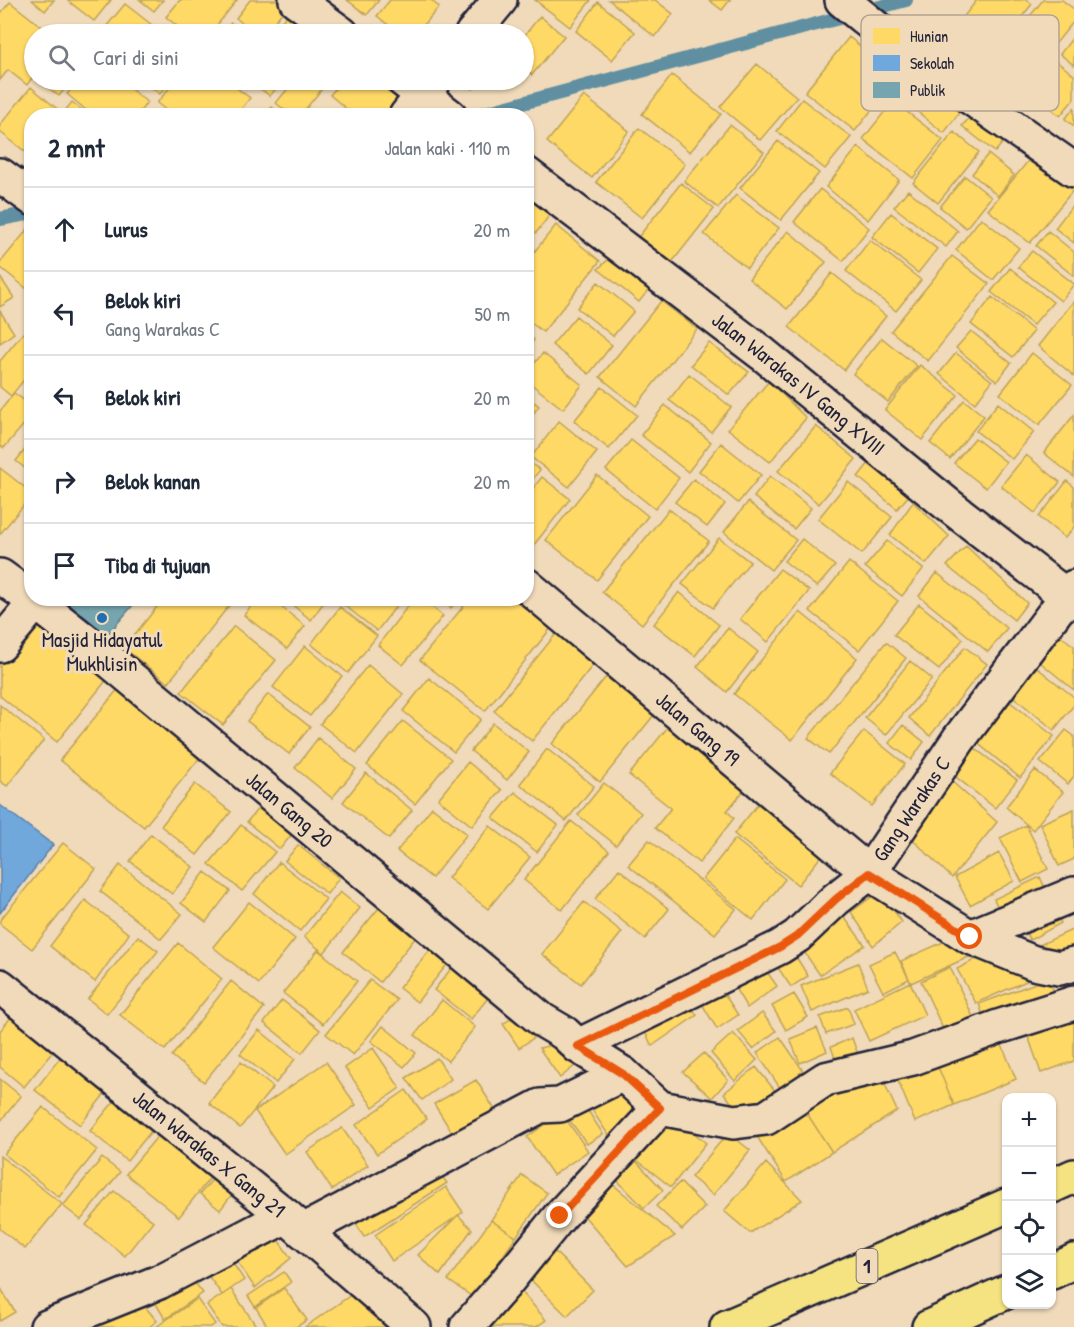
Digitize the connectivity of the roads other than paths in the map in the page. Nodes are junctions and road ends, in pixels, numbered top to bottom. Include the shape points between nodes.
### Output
1 (296, 0) edge
2 (500, 0) edge
3 (842, 0) edge
4 (861, 15) edge
5 (328, 24) edge
6 (480, 24) edge
7 (990, 111) edge
8 (1074, 170) edge
9 (534, 180) edge
10 (0, 576) edge
11 (24, 591) edge
12 (534, 592) edge
13 (1072, 595) edge
14 (33, 606) edge
15 (45, 606) edge
16 (0, 645) edge
17 (869, 873) junction
18 (1074, 894) edge
19 (970, 937) junction
20 (1074, 964) edge
21 (0, 986) edge
22 (1074, 1003) edge
23 (578, 1046) junction
24 (623, 1074) junction
25 (660, 1108) junction
26 (1074, 1176) edge
27 (1056, 1184) edge
28 (1002, 1208) edge
29 (295, 1224) junction
30 (1074, 1261) edge
31 (1056, 1270) edge
32 (1002, 1294) edge
33 (47, 1327) edge
34 (414, 1327) edge
35 (467, 1327) edge
36 (727, 1327) edge
37 (929, 1327) edge

1 - 5 street
2 - 6 street
3 - 4 street
7 - 8 street
9 - 13 street, Jalan Warakas IV Gang XVIII via 763,354 947,504
10 - 11 street, Jalan Gang 20
12 - 17 street, Jalan Gang 19
13 - 17 street, Gang Warakas C via 959,739
14 - 16 street
15 - 23 street, Jalan Gang 20
17 - 19 street, Jalan Gang 19
17 - 23 street, Gang Warakas C via 780,947
18 - 19 street
19 - 20 street, Jalan Gang 19 via 1034,963 1059,968
21 - 29 street, Jalan Warakas X Gang 21
22 - 25 street via 913,1058 825,1079 766,1118 734,1122
23 - 24 street, Jalan Gang 20
24 - 25 street, Jalan Gang 20
24 - 29 street via 560,1105 540,1106
25 - 35 street via 560,1216
26 - 27 highway
28 - 36 highway, 1
29 - 33 street
29 - 34 street, Jalan Warakas X Gang 21
30 - 31 highway
32 - 37 highway

